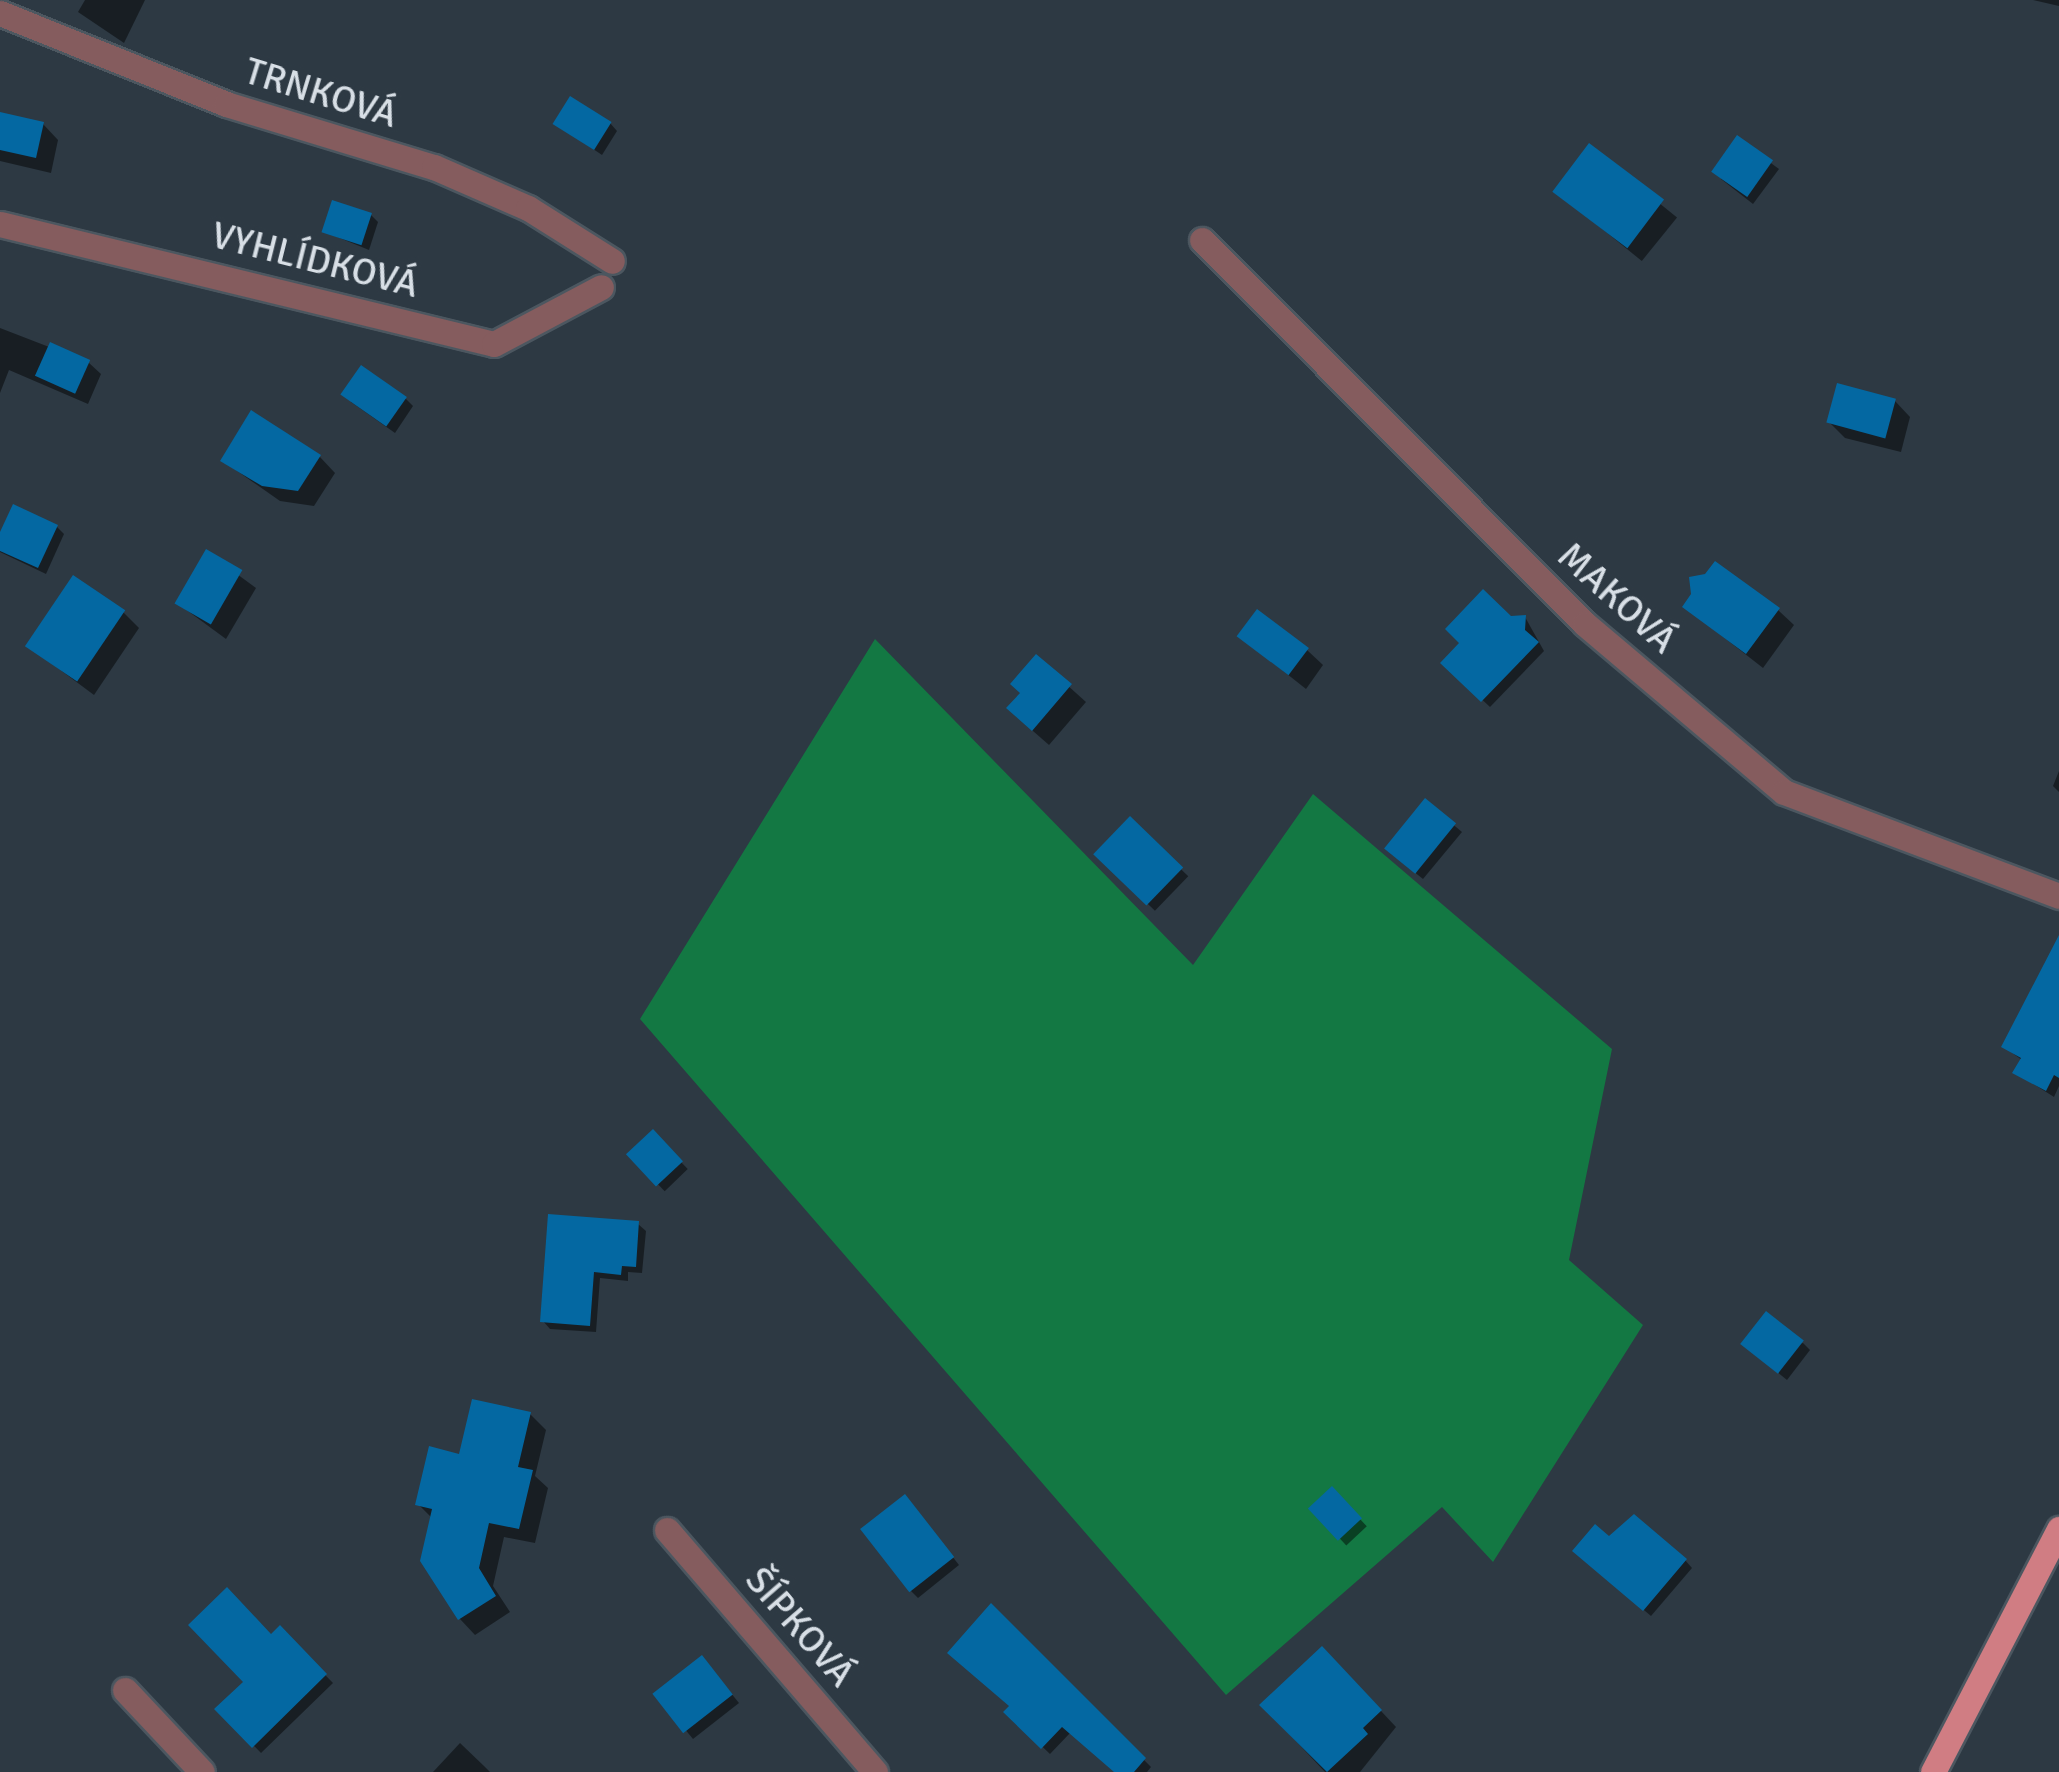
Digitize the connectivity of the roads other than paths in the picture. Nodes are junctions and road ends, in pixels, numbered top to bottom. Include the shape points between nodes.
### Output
1 (0, 12) edge
2 (0, 224) edge
3 (1202, 240) dead end
4 (612, 261) dead end
5 (601, 287) dead end
6 (2059, 896) edge
7 (2059, 1529) edge
8 (667, 1530) dead end
9 (125, 1690) dead end
10 (202, 1772) edge
11 (875, 1772) edge
12 (1933, 1772) edge

1 - 4 street, TRNKOVÁ via 226,104 434,167 528,208
2 - 5 street, VYHLÍDKOVÁ via 494,344
3 - 6 street, MAKOVÁ via 1585,624 1784,792
7 - 12 main road
8 - 11 street, ŠÍPKOVÁ
9 - 10 street

